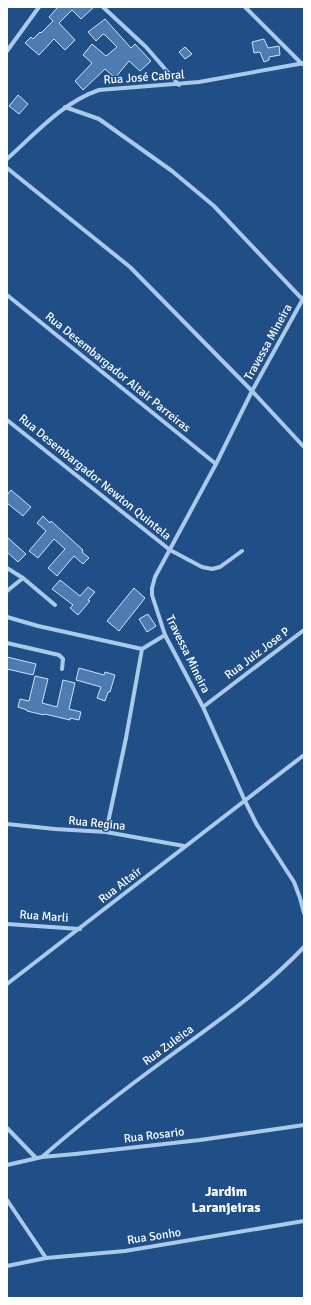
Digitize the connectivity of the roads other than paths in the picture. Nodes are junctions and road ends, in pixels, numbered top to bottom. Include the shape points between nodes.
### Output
1 (39, 7) edge
2 (103, 7) edge
3 (245, 7) edge
4 (7, 52) edge
5 (303, 63) edge
6 (179, 85) junction
7 (65, 107) junction
8 (7, 159) edge
9 (7, 168) edge
10 (7, 295) edge
11 (304, 299) edge
12 (252, 391) junction
13 (7, 420) edge
14 (304, 447) edge
15 (216, 464) junction
16 (170, 550) junction
17 (242, 550) dead end
18 (7, 568) edge
19 (23, 578) junction
20 (7, 591) edge
21 (55, 605) dead end
22 (7, 617) edge
23 (304, 630) edge
24 (165, 635) junction
25 (7, 643) edge
26 (142, 649) junction
27 (62, 669) dead end
28 (203, 707) junction
29 (304, 755) edge
30 (245, 801) junction
31 (7, 824) edge
32 (106, 832) junction
33 (184, 846) junction
34 (304, 913) edge
35 (7, 924) edge
36 (80, 929) junction
37 (304, 947) edge
38 (7, 984) edge
39 (304, 1125) edge
40 (7, 1128) edge
41 (42, 1157) junction
42 (36, 1158) junction
43 (7, 1164) edge
44 (7, 1200) edge
45 (304, 1221) edge
46 (46, 1258) junction
47 (7, 1266) edge

1 - 4 street
2 - 6 street via 146,47
3 - 5 street
5 - 6 street, Rua José Cabral
6 - 7 street, Rua José Cabral via 99,90 86,94
7 - 8 street, Rua José Cabral
7 - 11 street via 99,119 172,171 214,206
9 - 12 street via 130,268
10 - 15 street, Rua Desembargador Altair Parreiras
11 - 12 street, Travessa Mineira
12 - 14 street
12 - 15 street, Travessa Mineira
13 - 16 street, Rua Desembargador Newton Quintela
15 - 16 street, Travessa Mineira
16 - 17 street, Rua Desembargador Newton Quintela via 202,567 212,569 220,567
16 - 24 street, Travessa Mineira via 152,588 154,603
18 - 19 street
19 - 20 street
19 - 21 street
22 - 26 street
23 - 28 street, Rua Juiz Jose P
24 - 26 street
24 - 28 street, Travessa Mineira
25 - 27 street via 59,655 63,659
26 - 32 street
28 - 30 street, Travessa Mineira
29 - 30 street, Rua Altair
30 - 33 street, Rua Altair
30 - 34 street, Travessa Mineira via 294,882
31 - 32 street, Rua Regina
32 - 33 street, Rua Regina
33 - 36 street, Rua Altair
35 - 36 street, Rua Marli
36 - 38 street, Rua Altair
37 - 41 street, Rua Zuleica via 233,1011 111,1099
39 - 41 street, Rua Rosario via 200,1140
40 - 42 street
41 - 42 street, Rua Rosario
42 - 43 street, Rua Rosario
44 - 46 street
45 - 46 street, Rua Sonho via 125,1251
46 - 47 street, Rua Sonho

